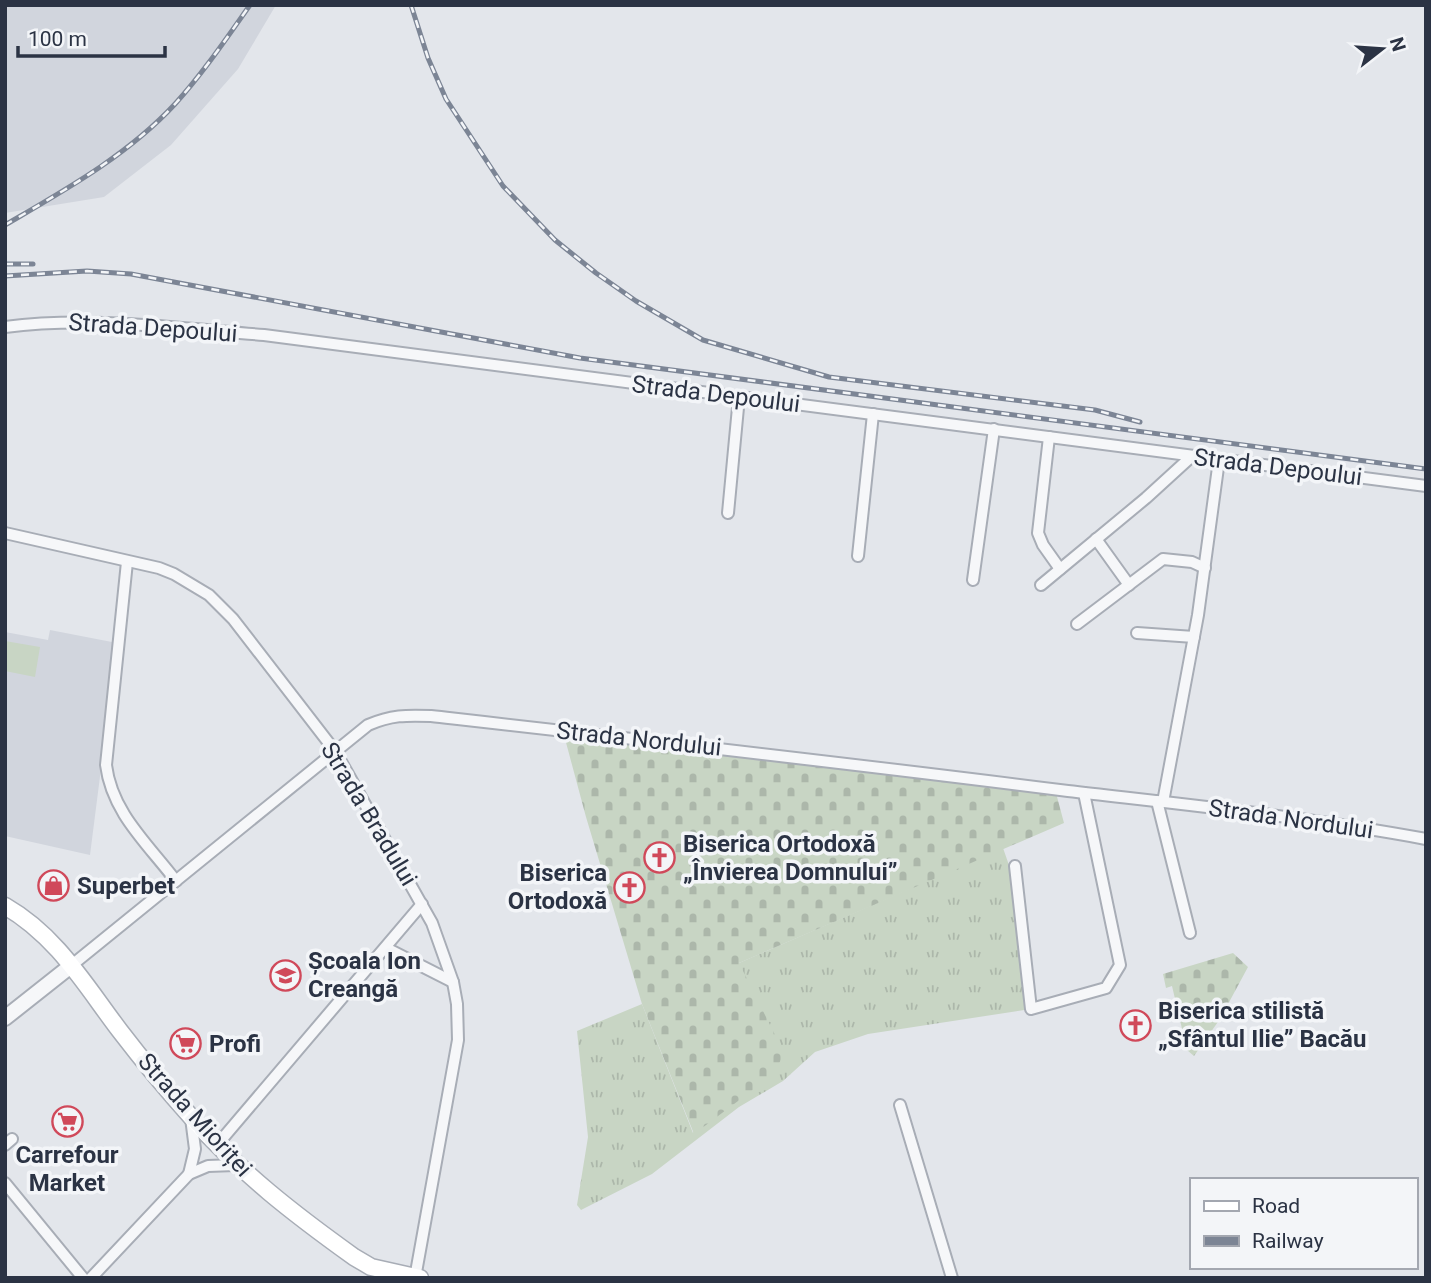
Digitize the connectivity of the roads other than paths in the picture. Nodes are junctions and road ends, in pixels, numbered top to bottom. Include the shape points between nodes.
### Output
1 (5, 327) edge
2 (739, 397) junction
3 (873, 414) junction
4 (995, 429) junction
5 (1049, 438) junction
6 (1192, 456) junction
7 (1219, 460) junction
8 (1426, 486) edge
9 (728, 513) dead end
10 (5, 533) edge
11 (1096, 540) junction
12 (858, 556) dead end
13 (127, 562) junction
14 (1205, 568) junction
15 (1060, 569) junction
16 (973, 580) dead end
17 (1041, 585) dead end
18 (1129, 585) junction
19 (1077, 624) dead end
20 (1138, 633) dead end
21 (1194, 636) junction
22 (335, 751) junction
23 (1084, 793) junction
24 (1160, 801) junction
25 (1426, 839) edge
26 (1015, 866) dead end
27 (176, 881) junction
28 (422, 904) junction
29 (5, 906) edge
30 (1190, 933) dead end
31 (386, 948) junction
32 (72, 965) junction
33 (453, 982) junction
34 (5, 1018) edge
35 (900, 1105) dead end
36 (191, 1117) junction
37 (217, 1145) junction
38 (235, 1165) junction
39 (189, 1174) junction
40 (5, 1183) edge
41 (417, 1277) edge
42 (83, 1278) edge
43 (91, 1278) edge
44 (952, 1278) edge

1 - 2 street, Strada Depoului via 62,321 264,335
2 - 3 street, Strada Depoului
2 - 9 street
3 - 4 street, Strada Depoului
3 - 12 street
4 - 5 street, Strada Depoului
4 - 16 street
5 - 6 street, Strada Depoului
5 - 15 street via 1038,533
6 - 7 street, Strada Depoului
6 - 11 street
7 - 8 street, Strada Depoului
7 - 14 street
10 - 13 street, Strada Bradului
11 - 15 street
11 - 18 street
13 - 22 street, Strada Bradului via 174,574 209,595 233,619
13 - 27 street via 106,765 108,783 124,817
14 - 18 street via 1163,559
14 - 21 street
15 - 17 street
18 - 19 street
20 - 21 street
21 - 24 street
22 - 23 street, Strada Nordului via 368,725 388,717 431,716
22 - 27 street, Strada Nordului
22 - 28 street, Strada Bradului
23 - 24 street, Strada Nordului
23 - 26 street via 1119,965 1106,988 1031,1009
24 - 25 street, Strada Nordului
24 - 30 street
27 - 32 street, Strada Nordului
28 - 31 street
28 - 33 street, Strada Bradului
29 - 32 main road, Strada Mioriței via 43,932
31 - 33 street
31 - 37 street
32 - 34 street, Strada Nordului
32 - 36 main road, Strada Mioriței
33 - 41 street, Strada Bradului via 458,1040
35 - 44 street
36 - 37 main road, Strada Mioriței
36 - 39 street via 195,1149
37 - 38 main road, Strada Mioriței
38 - 39 street via 208,1166
38 - 41 main road, Strada Mioriței via 354,1257 371,1267
39 - 43 street
40 - 42 street

